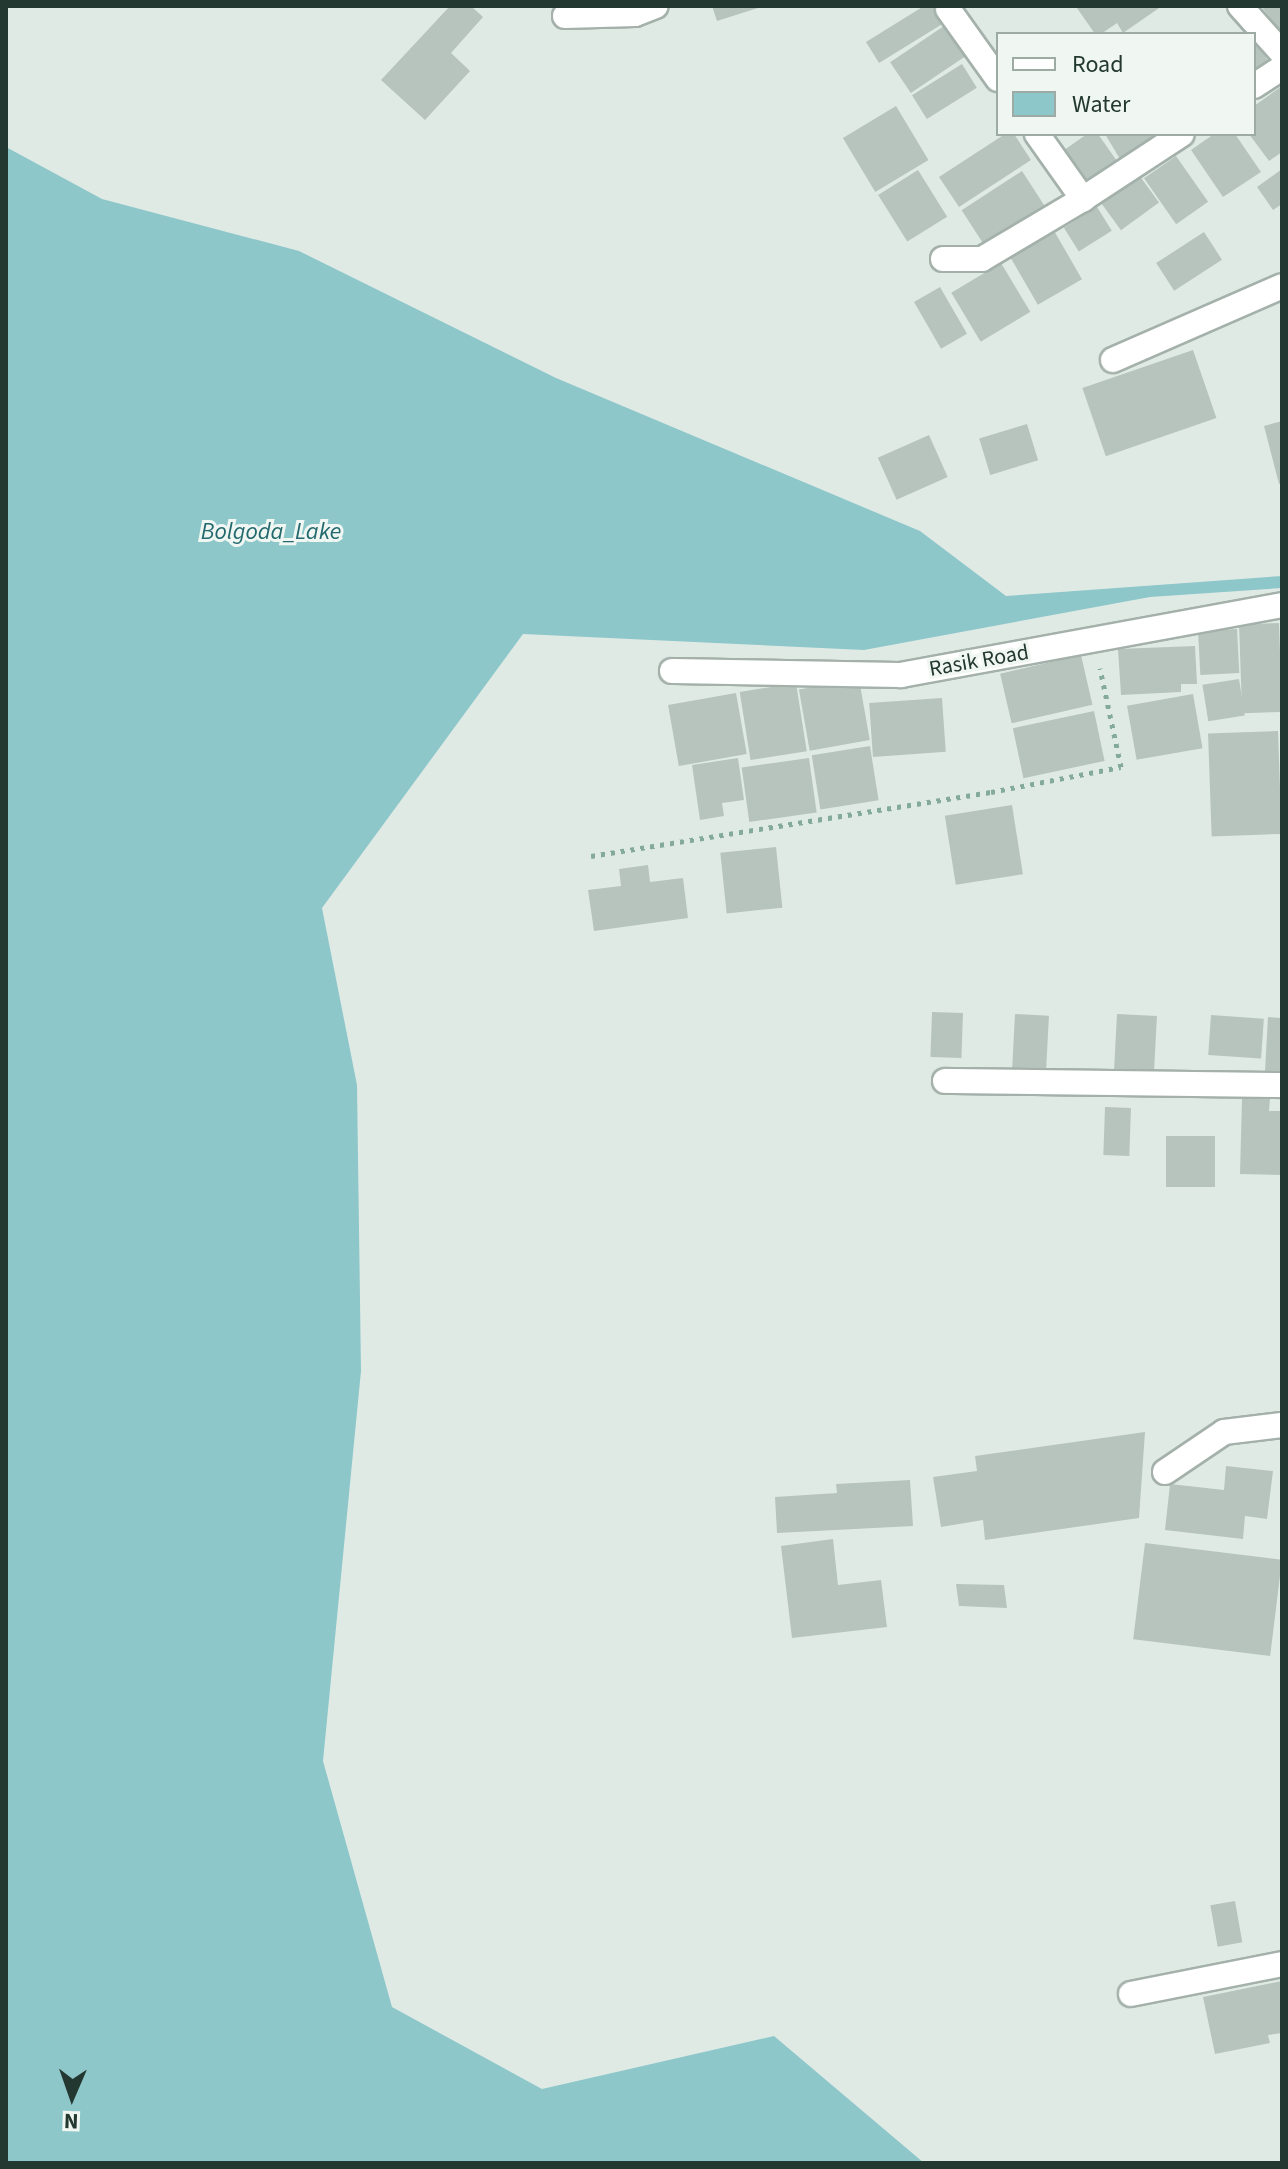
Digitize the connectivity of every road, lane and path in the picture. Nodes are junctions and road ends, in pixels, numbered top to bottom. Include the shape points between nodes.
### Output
1 (656, 6) edge
2 (1240, 6) edge
3 (948, 9) dead end
4 (565, 16) dead end
5 (1282, 53) edge
6 (1282, 68) edge
7 (996, 76) edge
8 (1256, 85) edge
9 (1038, 136) edge
10 (1179, 136) edge
11 (1083, 199) junction
12 (943, 259) dead end
13 (1282, 286) edge
14 (1113, 360) dead end
15 (1282, 605) edge
16 (1094, 640) junction
17 (672, 671) dead end
18 (591, 856) dead end
19 (945, 1081) dead end
20 (1282, 1085) edge
21 (1282, 1425) edge
22 (1165, 1472) dead end
23 (1282, 1964) edge
24 (1131, 1994) dead end

1 - 4 street via 635,14
2 - 5 street
3 - 7 street
6 - 8 street
9 - 11 street
10 - 11 street
11 - 12 street via 982,259
13 - 14 street
15 - 16 street, Rasik Road
16 - 17 street, Rasik Road via 901,675
16 - 18 path via 1121,767
19 - 20 street
21 - 22 street via 1224,1432
23 - 24 street

